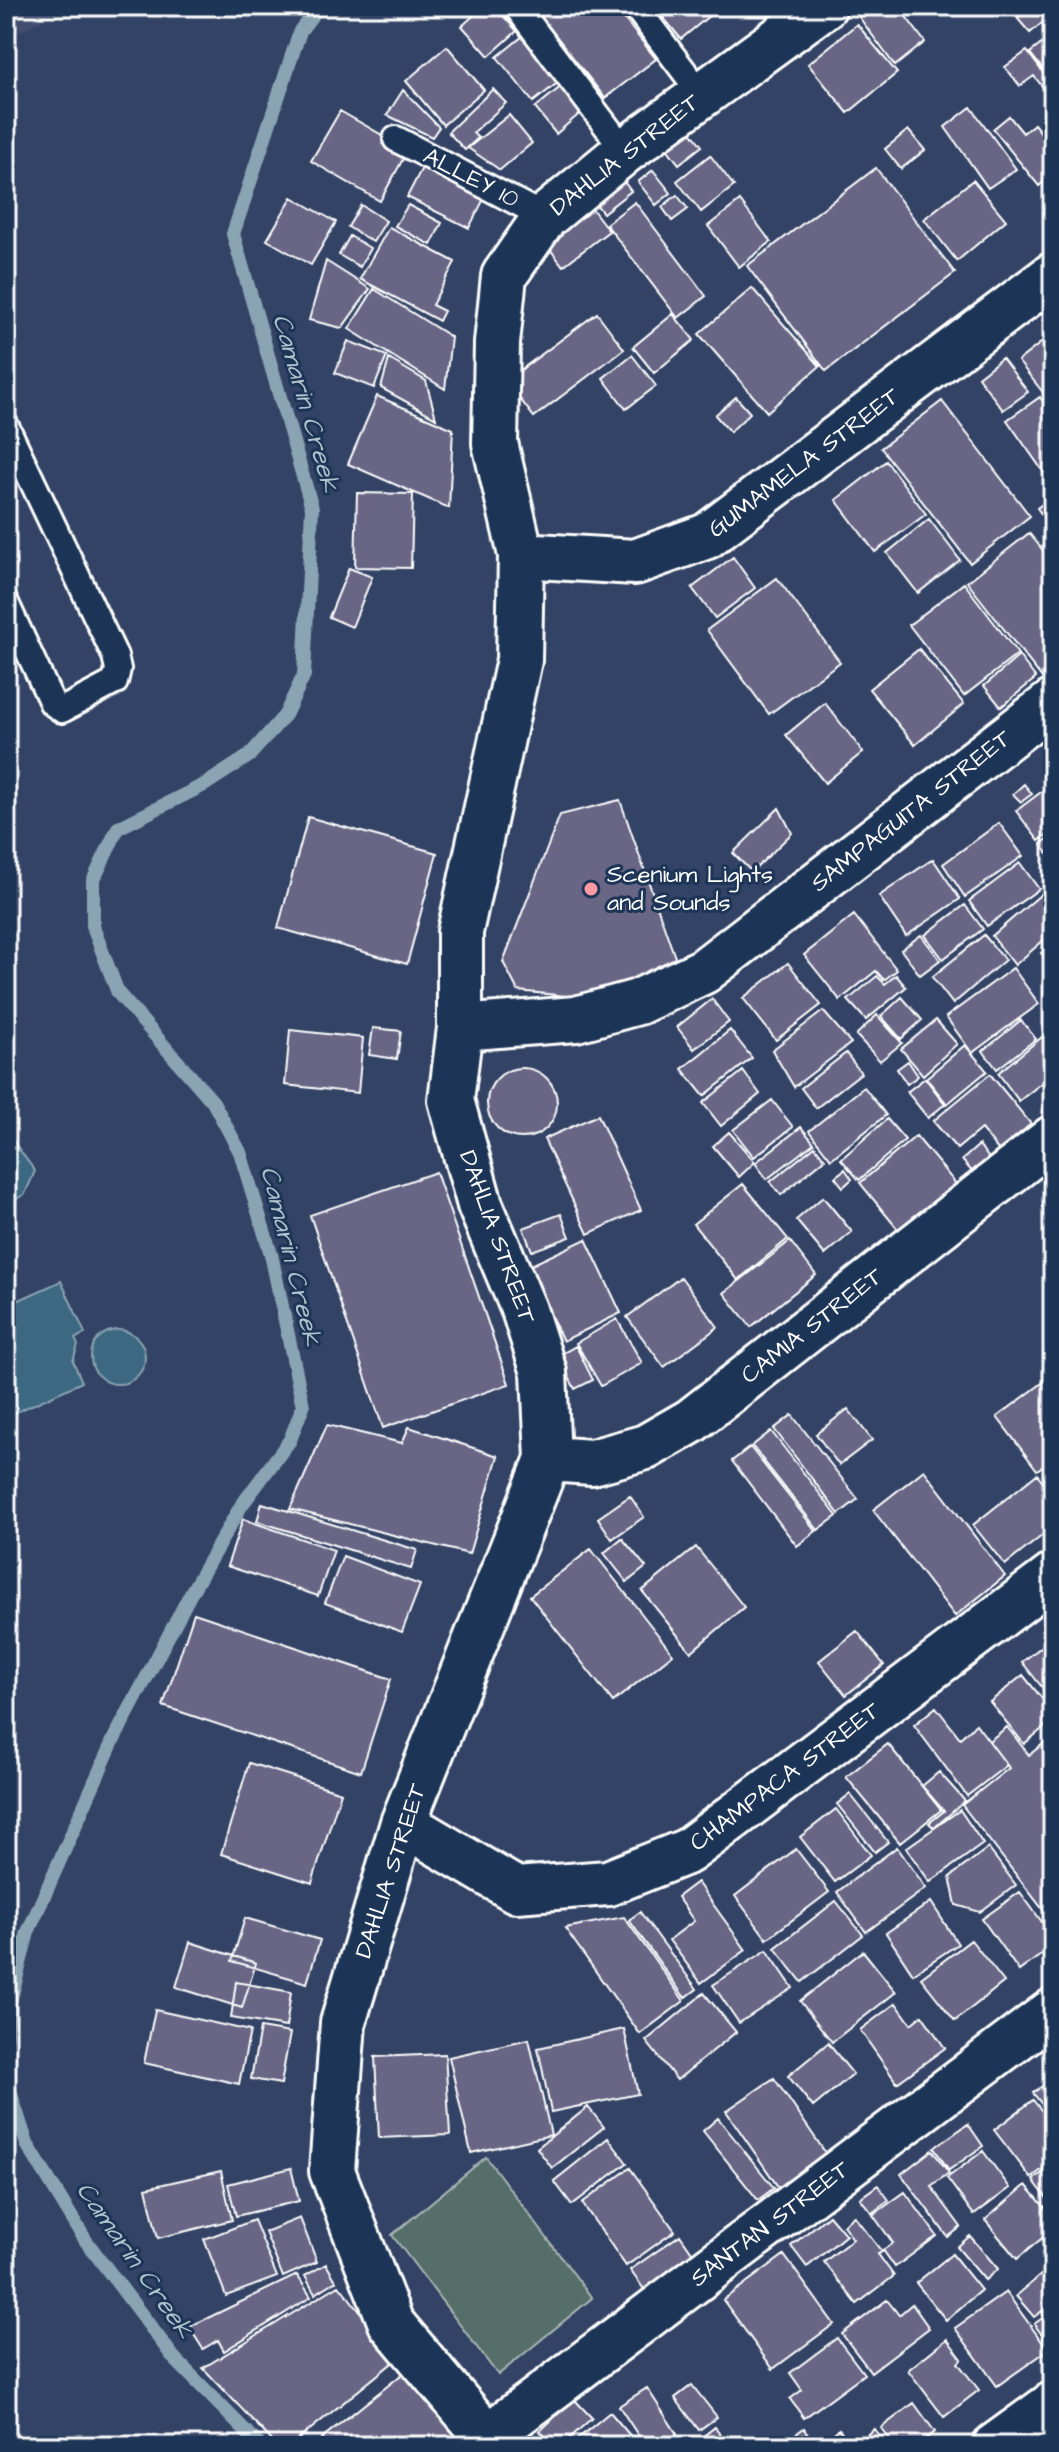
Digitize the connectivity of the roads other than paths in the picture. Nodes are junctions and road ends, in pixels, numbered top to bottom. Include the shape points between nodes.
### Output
1 (516, 6) edge
2 (635, 6) edge
3 (824, 6) edge
4 (702, 95) junction
5 (396, 139) dead end
6 (625, 151) junction
7 (545, 217) junction
8 (1053, 275) edge
9 (6, 426) edge
10 (521, 555) junction
11 (6, 603) edge
12 (1053, 702) edge
13 (460, 1028) junction
14 (1053, 1138) edge
15 (548, 1459) junction
16 (1053, 1576) edge
17 (403, 1823) junction
18 (1053, 2011) edge
19 (1046, 2423) edge
20 (491, 2441) edge
21 (995, 2446) edge

1 - 6 lane
2 - 4 lane
3 - 4 street, DAHLIA STREET
4 - 6 street, DAHLIA STREET
5 - 7 lane, ALLEY 10
6 - 7 street, DAHLIA STREET
7 - 10 street, DAHLIA STREET via 504,276 497,343 495,443
8 - 10 street, GUMAMELA STREET via 707,536 635,562
9 - 11 lane via 115,656 115,682 62,710 52,703
10 - 13 street, DAHLIA STREET via 519,660 460,932
12 - 13 street, SAMPAGUITA STREET via 704,971 638,1002 576,1019
13 - 15 street, DAHLIA STREET via 451,1100 480,1205 544,1372
14 - 15 street, CAMIA STREET via 691,1421 646,1447 592,1462
15 - 17 street, DAHLIA STREET
16 - 17 street, CHAMPACA STREET via 688,1851 608,1883 516,1890
17 - 20 street, DAHLIA STREET via 343,2023 332,2171 391,2323
18 - 20 street, SANTAN STREET
19 - 21 street

